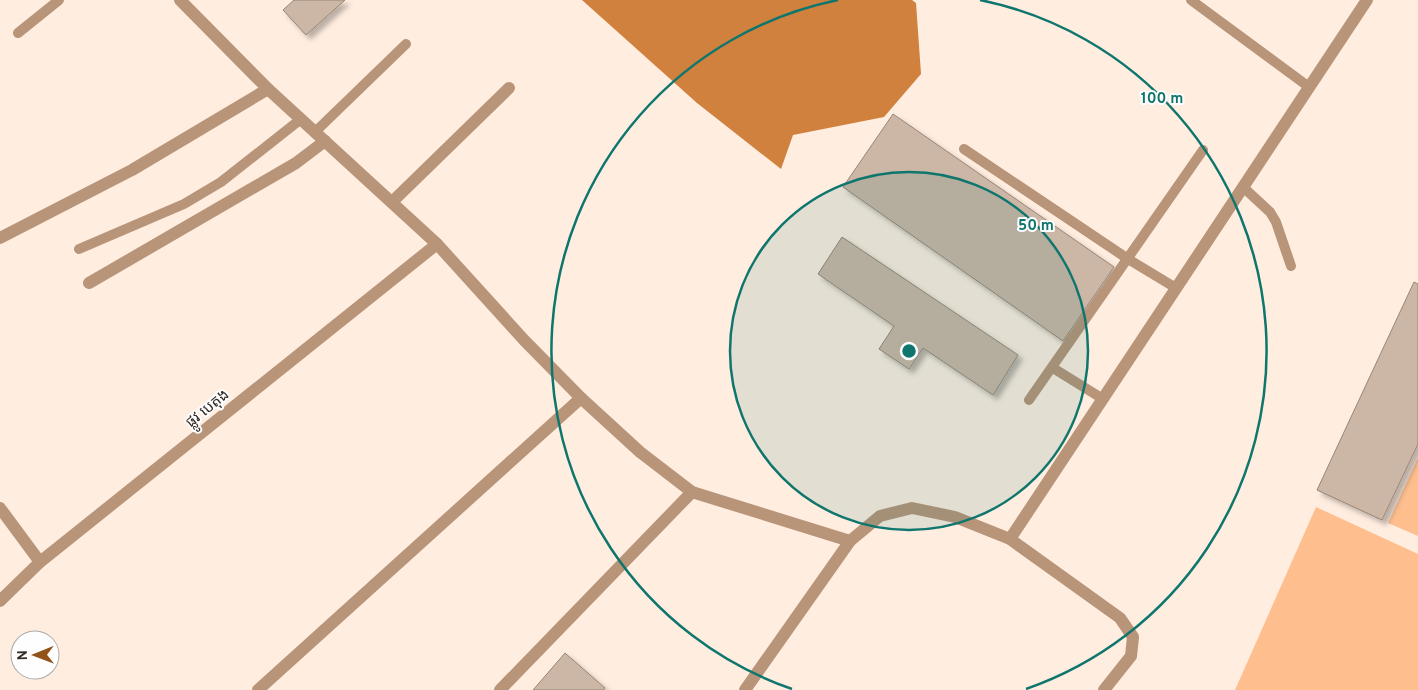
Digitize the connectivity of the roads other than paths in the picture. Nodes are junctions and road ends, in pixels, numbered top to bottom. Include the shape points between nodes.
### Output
1 (59, 0) edge
2 (180, 0) edge
3 (1191, 0) edge
4 (1367, 0) edge
5 (18, 33) dead end
6 (406, 44) dead end
7 (1309, 87) junction
8 (509, 88) dead end
9 (268, 89) junction
10 (301, 119) junction
11 (315, 132) junction
12 (325, 141) junction
13 (964, 149) dead end
14 (1204, 150) dead end
15 (1243, 187) junction
16 (392, 202) junction
17 (0, 238) edge
18 (437, 244) junction
19 (79, 249) dead end
20 (1128, 259) junction
21 (1292, 266) dead end
22 (89, 283) dead end
23 (1176, 288) junction
24 (1053, 368) junction
25 (580, 398) junction
26 (1103, 399) junction
27 (1029, 400) dead end
28 (692, 492) junction
29 (0, 508) edge
30 (1010, 539) junction
31 (850, 541) junction
32 (40, 562) junction
33 (0, 600) edge
34 (258, 690) edge
35 (500, 690) edge
36 (745, 690) edge
37 (1104, 690) edge

1 - 5 lane
2 - 9 street
3 - 7 lane
4 - 7 street
6 - 11 lane
7 - 15 street
8 - 16 street
9 - 10 street
9 - 17 street via 132,170
10 - 11 street
10 - 19 lane via 220,182 184,204
11 - 12 street
12 - 16 street
12 - 22 street via 296,163
13 - 20 lane
14 - 20 lane
15 - 21 lane via 1270,212
15 - 23 street
16 - 18 street
18 - 25 street
18 - 32 street, ផ្លូវ បេតុង
20 - 23 lane
20 - 24 lane
23 - 26 street
24 - 26 lane
24 - 27 lane
25 - 28 street via 640,452
25 - 34 street
26 - 30 street
28 - 31 street
28 - 35 street
29 - 32 street
30 - 31 street via 955,516 912,508 880,516
30 - 37 street via 1120,618 1133,637 1131,656
31 - 36 street
32 - 33 street, ផ្លូវ បេតុង

